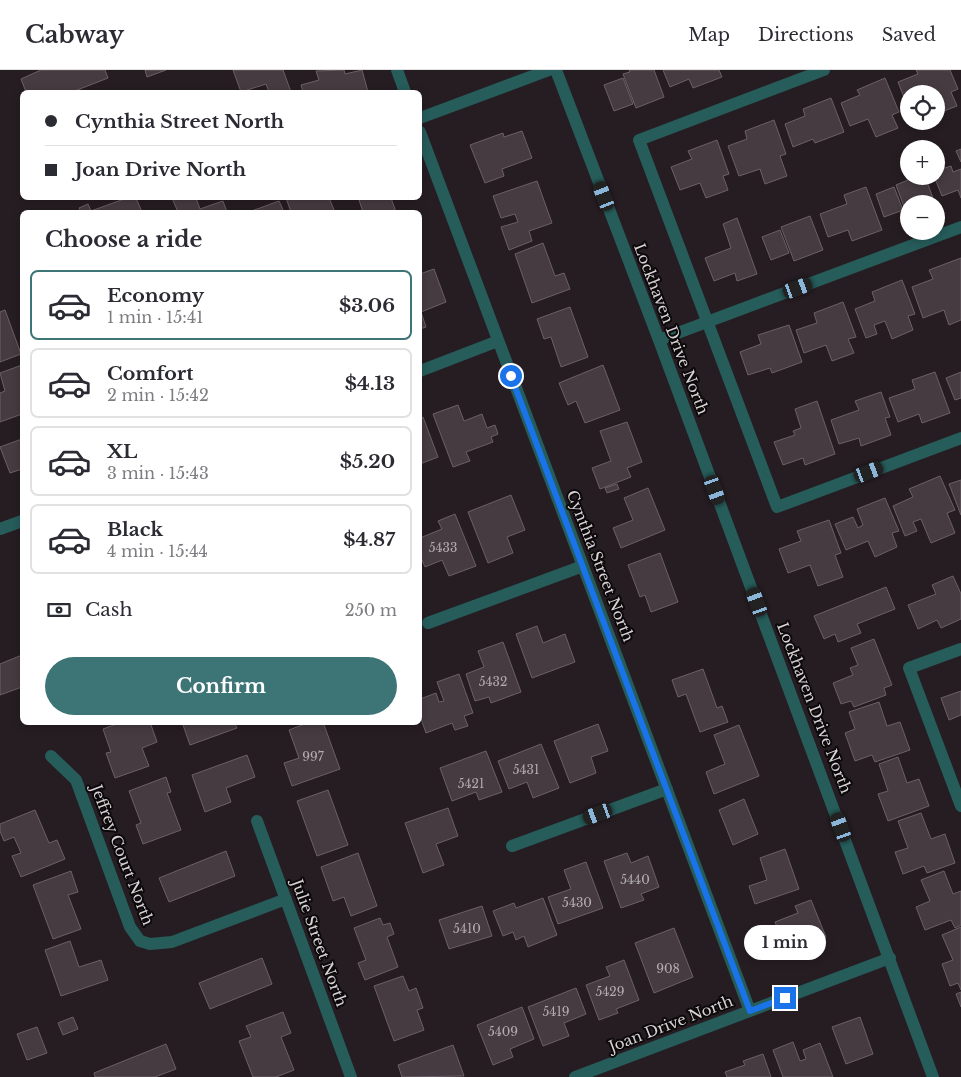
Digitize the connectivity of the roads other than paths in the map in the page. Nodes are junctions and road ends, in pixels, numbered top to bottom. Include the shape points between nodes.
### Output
1 (397, 70) edge
2 (549, 70) edge
3 (556, 70) edge
4 (824, 70) edge
5 (404, 90) edge
6 (422, 117) edge
7 (422, 137) edge
8 (961, 227) edge
9 (707, 322) junction
10 (659, 340) junction
11 (498, 341) junction
12 (422, 370) edge
13 (961, 438) edge
14 (20, 522) edge
15 (0, 529) edge
16 (583, 566) junction
17 (428, 623) dead end
18 (961, 649) edge
19 (51, 756) dead end
20 (667, 789) junction
21 (961, 806) edge
22 (257, 821) dead end
23 (512, 846) dead end
24 (286, 899) junction
25 (890, 958) junction
26 (750, 1011) junction
27 (351, 1077) edge
28 (575, 1077) edge
29 (934, 1077) edge

1 - 5 street
2 - 6 street
3 - 10 street, Lockhaven Drive North
4 - 9 street via 638,140
7 - 11 street, Cynthia Street North
8 - 9 street
9 - 10 street
9 - 13 street via 776,507
10 - 25 street, Lockhaven Drive North
11 - 12 street
11 - 16 street, Cynthia Street North
14 - 15 street
16 - 17 street
16 - 20 street, Cynthia Street North
18 - 21 street via 909,668
19 - 24 street, Jeffrey Court North via 76,780 130,926 140,941 150,944 172,942
20 - 23 street
20 - 26 street, Cynthia Street North
22 - 24 street, Julie Street North
24 - 27 street, Julie Street North
25 - 26 street, Joan Drive North
25 - 29 street, Lockhaven Drive North
26 - 28 street, Joan Drive North

